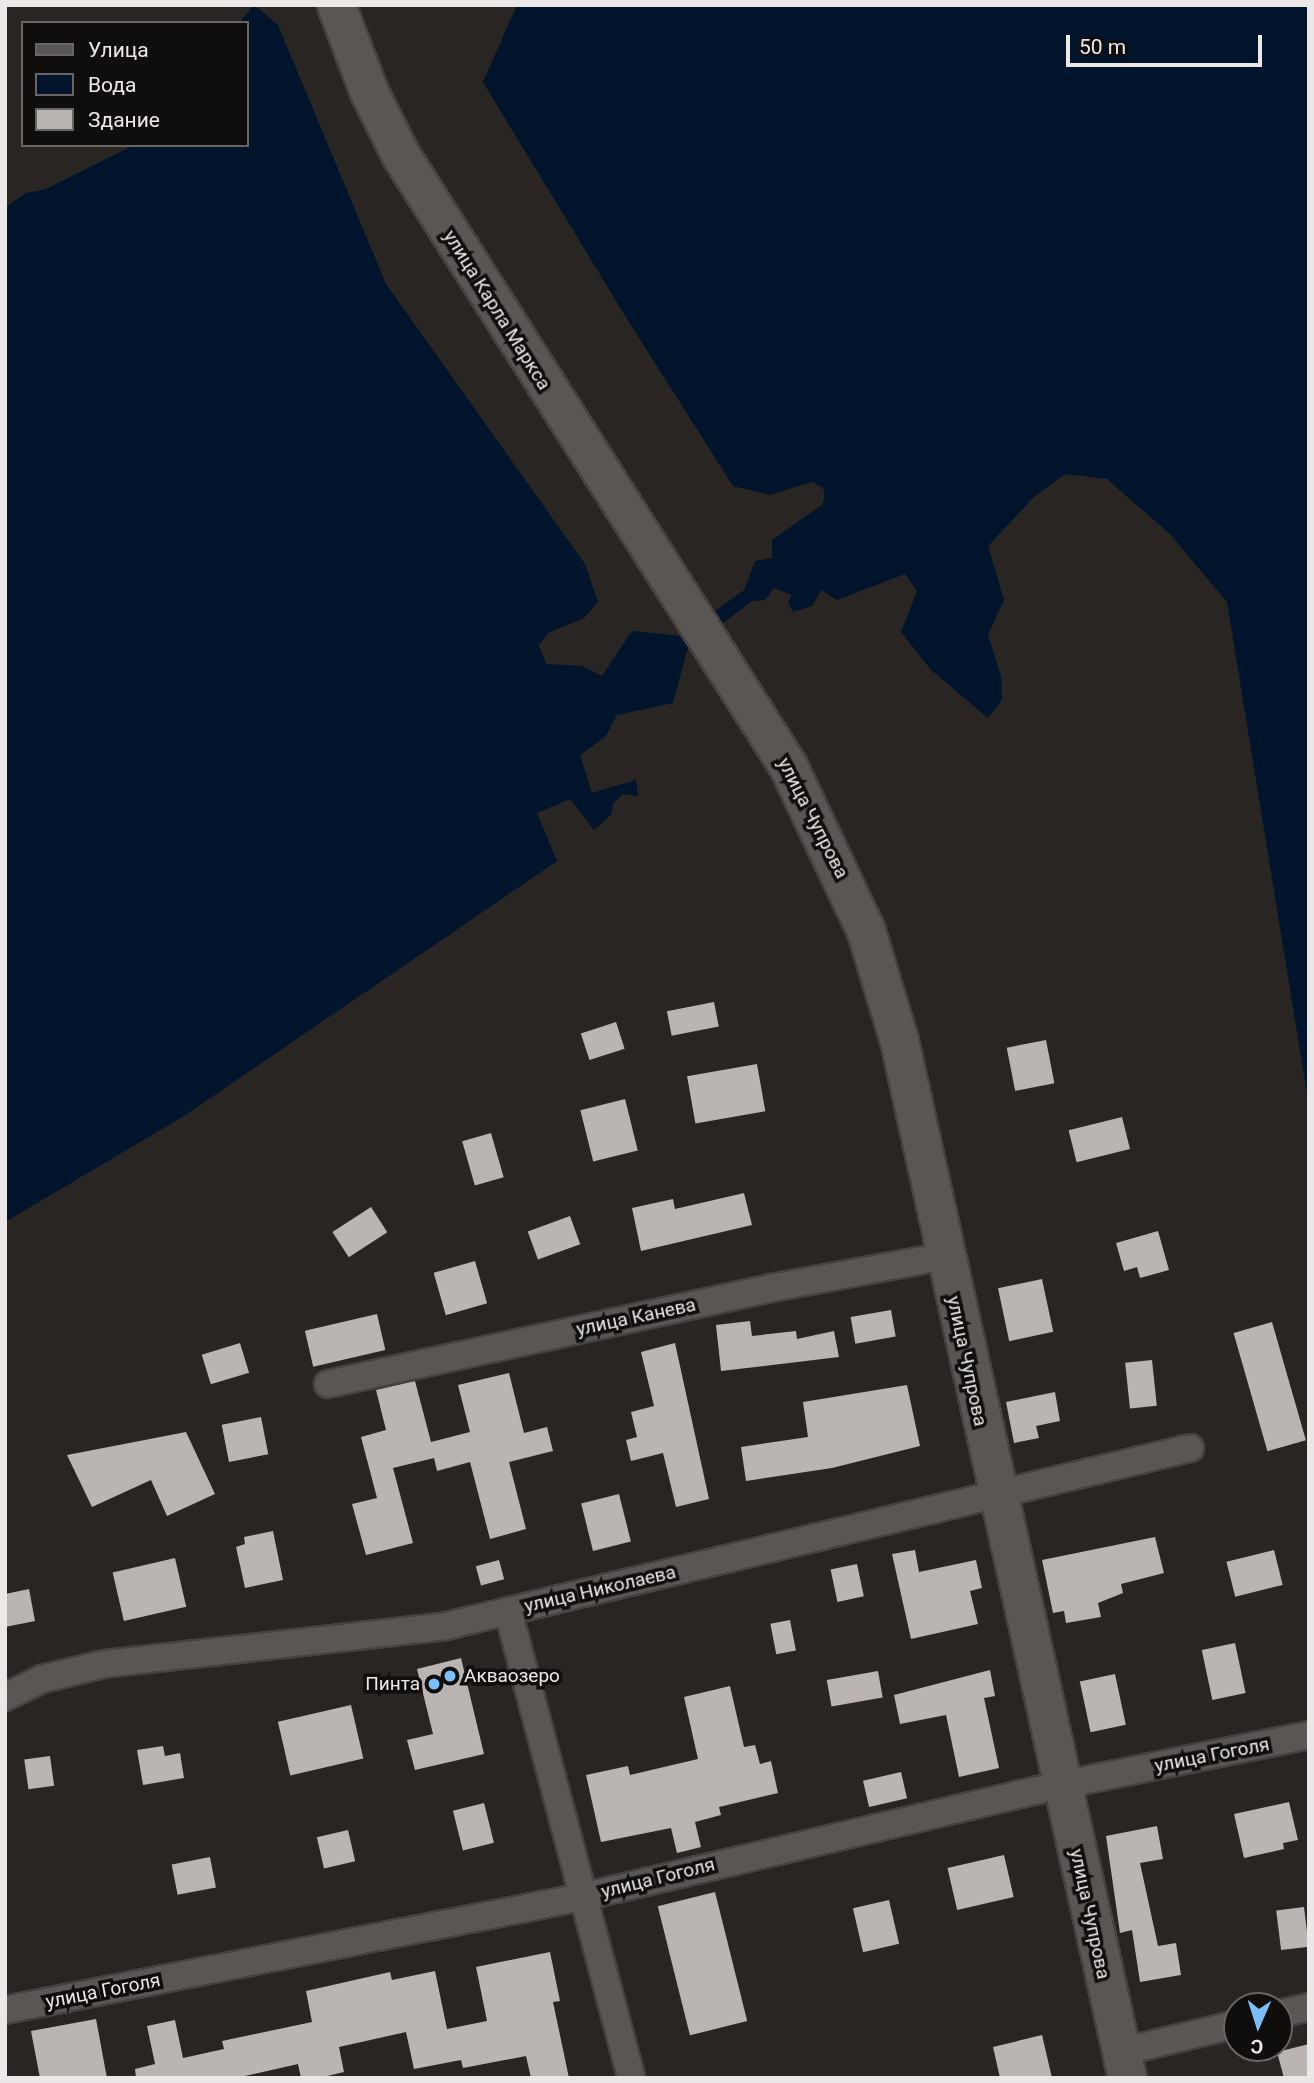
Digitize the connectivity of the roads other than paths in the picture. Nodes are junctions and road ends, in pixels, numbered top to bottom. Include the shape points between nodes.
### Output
1 (336, 5) edge
2 (728, 674) joint
3 (945, 1256) junction
4 (328, 1384) dead end
5 (1190, 1448) dead end
6 (995, 1492) junction
7 (508, 1611) junction
8 (5, 1697) edge
9 (1309, 1735) edge
10 (1061, 1785) junction
11 (582, 1897) junction
12 (5, 2010) edge
13 (1223, 2029) edge
14 (1124, 2065) edge
15 (631, 2078) edge

1 - 2 street, улица Карла Маркса via 369,92 400,155
2 - 3 street, улица Чупрова via 817,819 866,930 899,1040
3 - 4 street, улица Канева via 771,1288
3 - 6 street, улица Чупрова
5 - 6 street, улица Николаева
6 - 7 street, улица Николаева
6 - 10 street, улица Чупрова
7 - 8 street, улица Николаева via 446,1626 104,1664 42,1679
7 - 11 street
9 - 10 street, улица Гоголя
10 - 11 street, улица Гоголя
10 - 14 street, улица Чупрова
11 - 12 street, улица Гоголя
11 - 15 street
13 - 14 street

